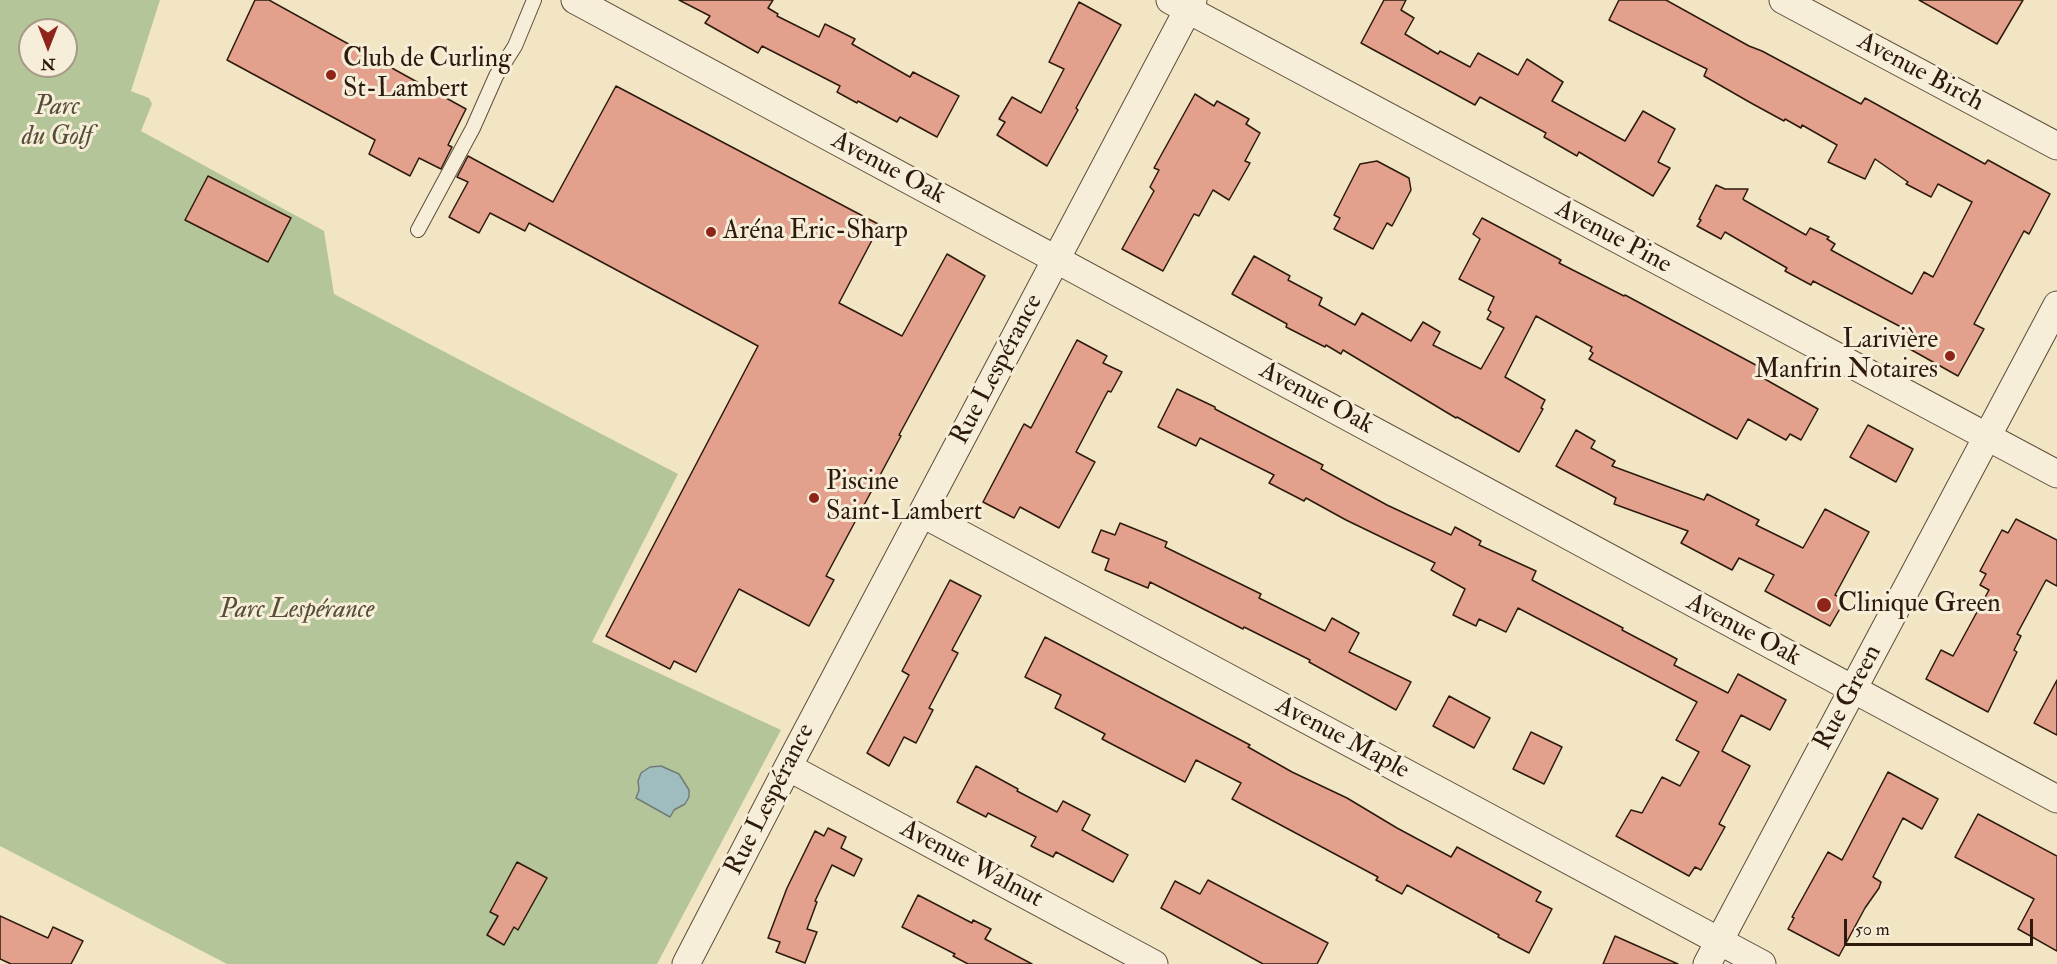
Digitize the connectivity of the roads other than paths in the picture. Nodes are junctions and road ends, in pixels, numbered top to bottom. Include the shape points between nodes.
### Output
1 (534, 0) edge
2 (575, 0) edge
3 (1783, 0) edge
4 (1184, 3) edge
5 (2057, 146) edge
6 (418, 230) dead end
7 (1056, 259) junction
8 (2057, 304) edge
9 (1987, 438) junction
10 (2057, 474) edge
11 (923, 514) junction
12 (1853, 690) junction
13 (788, 767) junction
14 (2057, 799) edge
15 (1713, 952) edge
16 (686, 964) edge
17 (1154, 964) edge
18 (1762, 964) edge

1 - 6 lane via 515,46
2 - 7 street, Avenue Oak
3 - 5 street, Avenue Birch
4 - 7 street, Rue Lespérance
4 - 9 street, Avenue Pine
7 - 11 street, Rue Lespérance
7 - 12 street, Avenue Oak
8 - 9 street, Rue Green
9 - 10 street, Avenue Pine
9 - 12 street, Rue Green
11 - 13 street, Rue Lespérance
11 - 15 street, Avenue Maple
12 - 14 street, Avenue Oak
12 - 15 street, Rue Green
13 - 16 street, Rue Lespérance
13 - 17 street, Avenue Walnut
15 - 18 street, Avenue Maple

